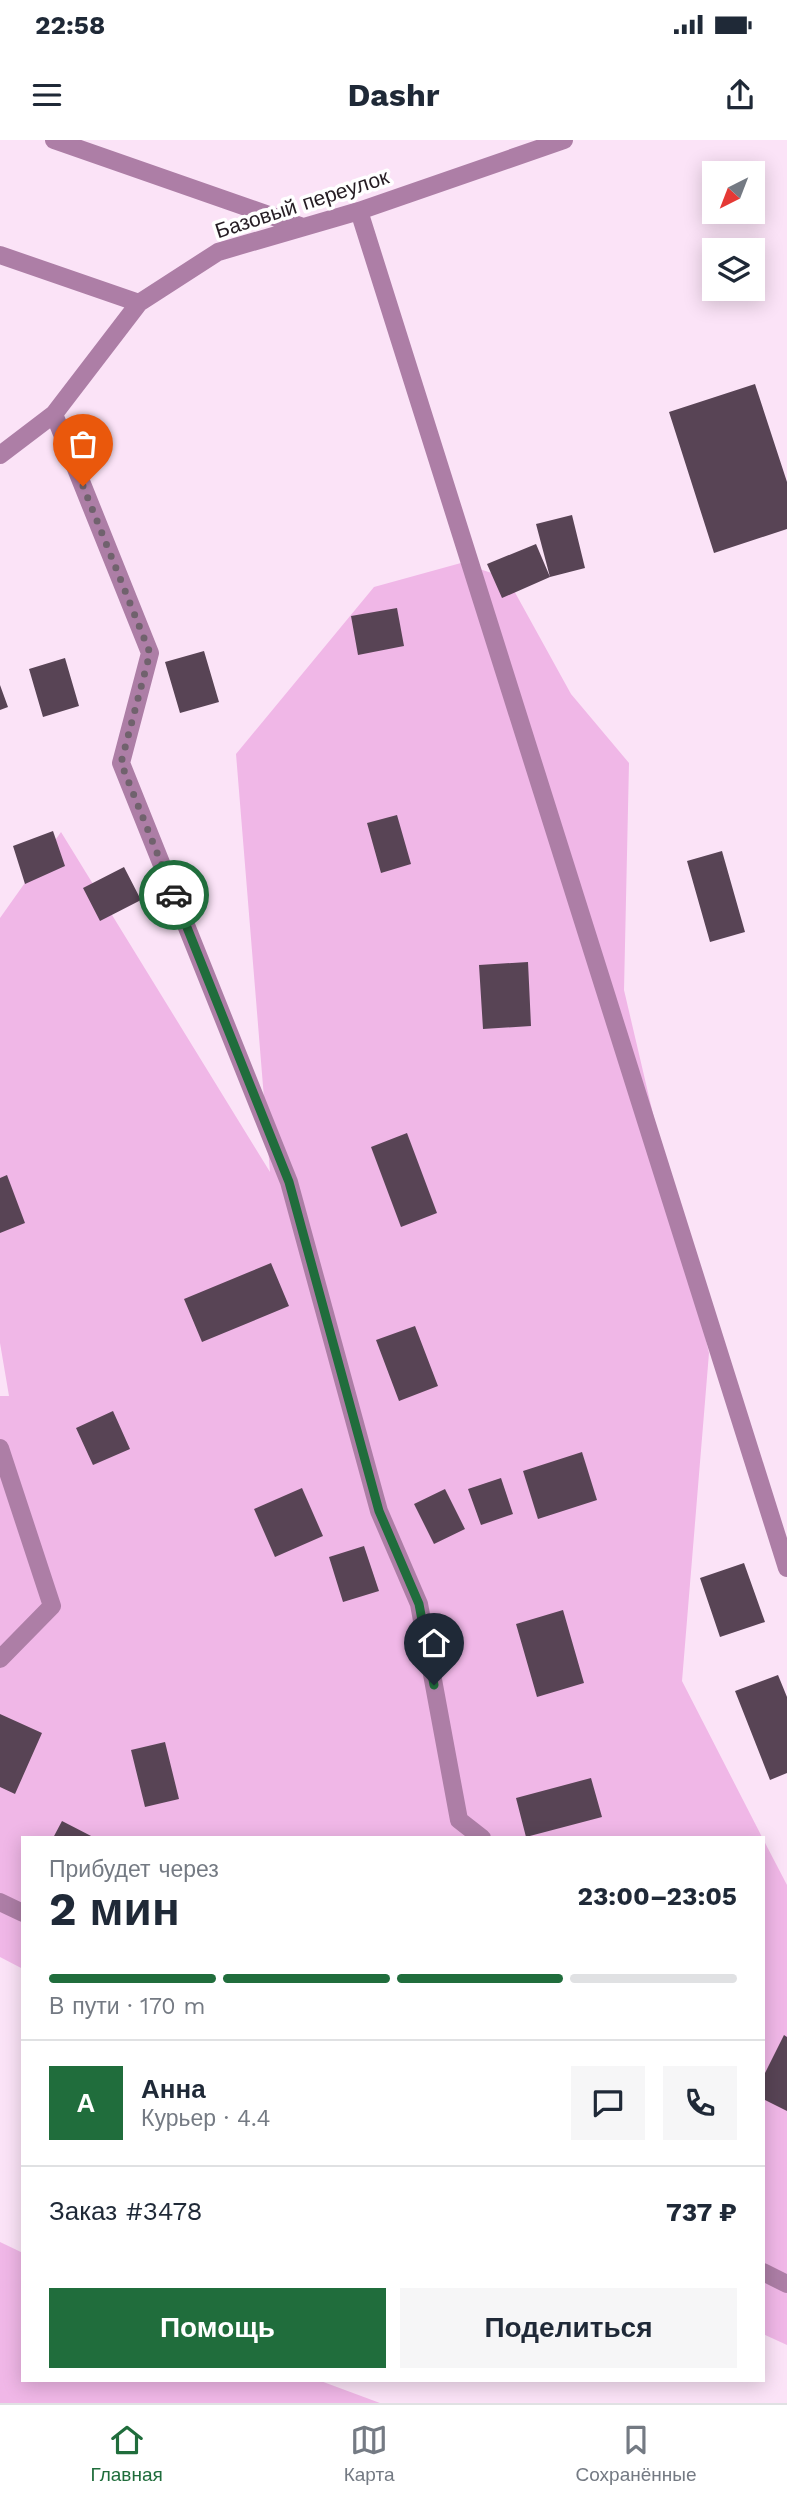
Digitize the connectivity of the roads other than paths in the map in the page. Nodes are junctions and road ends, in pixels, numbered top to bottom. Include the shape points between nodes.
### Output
1 (54, 140) edge
2 (564, 140) edge
3 (359, 211) junction
4 (303, 227) junction
5 (0, 255) edge
6 (139, 303) junction
7 (54, 414) junction
8 (0, 455) edge
9 (0, 1448) edge
10 (787, 1568) edge
11 (0, 1659) edge
12 (479, 1836) edge
13 (0, 1902) edge
14 (21, 1912) edge
15 (765, 2273) edge
16 (787, 2284) edge

1 - 4 street
2 - 3 street, Базовый переулок
3 - 4 street, Базовый переулок
3 - 10 street
4 - 6 street, Базовый переулок via 218,252
5 - 6 street
6 - 7 street, Базовый переулок
7 - 8 street, Базовый переулок
7 - 12 street via 150,653 121,763 289,1182 379,1511 419,1604 459,1820
9 - 11 street via 52,1605
13 - 14 street
15 - 16 street

